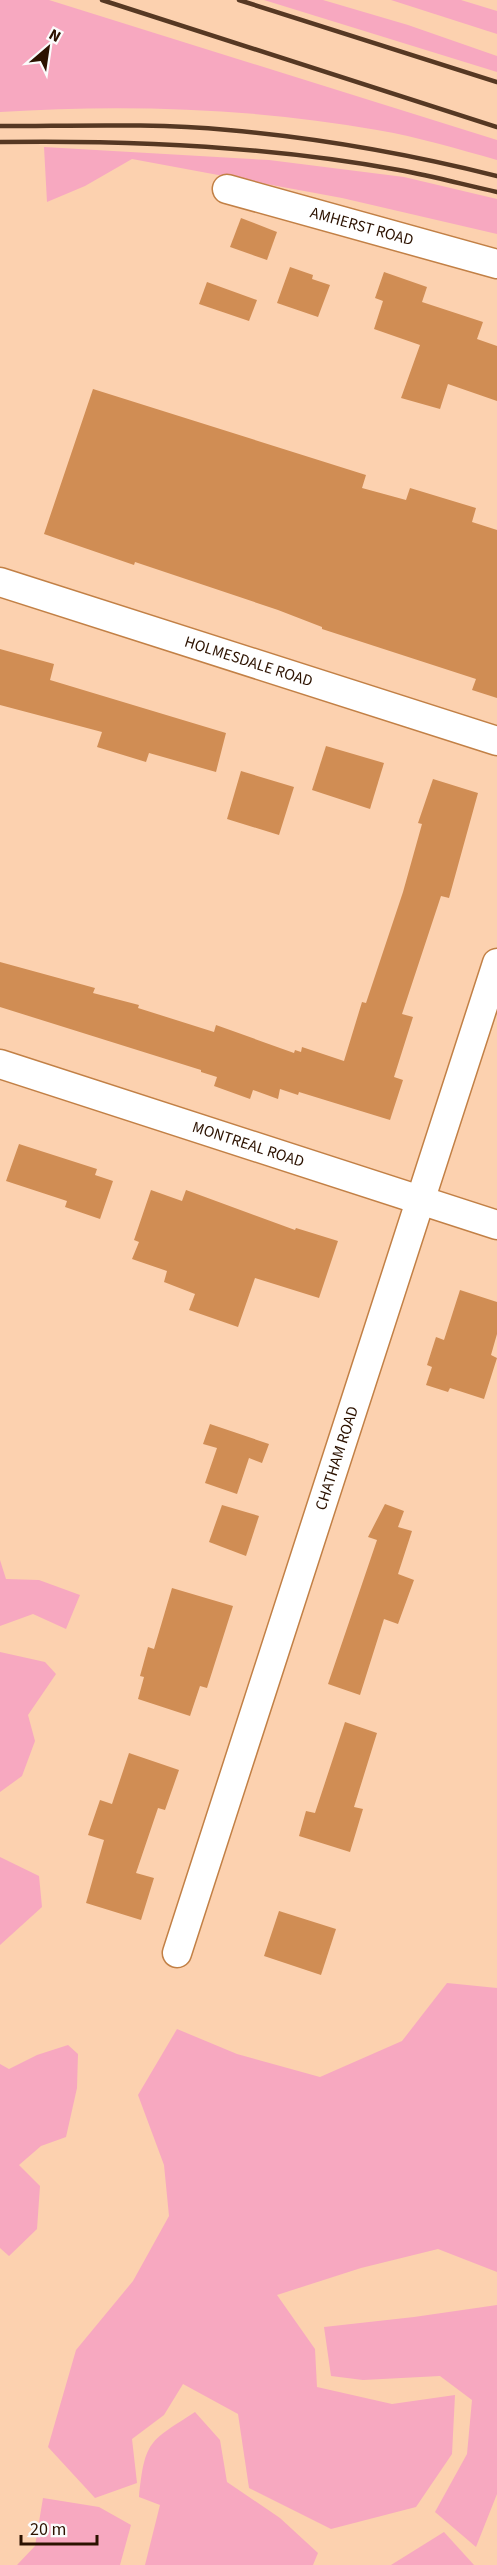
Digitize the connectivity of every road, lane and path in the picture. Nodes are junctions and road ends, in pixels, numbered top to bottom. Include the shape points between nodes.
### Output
1 (227, 189) dead end
2 (497, 264) edge
3 (0, 582) edge
4 (497, 741) edge
5 (497, 963) edge
6 (0, 1064) edge
7 (420, 1200) junction
8 (497, 1225) edge
9 (177, 1953) dead end

1 - 2 street, AMHERST ROAD
3 - 4 street, HOLMESDALE ROAD
5 - 7 street, CHATHAM ROAD
6 - 7 street, MONTREAL ROAD
7 - 8 street, MONTREAL ROAD
7 - 9 street, CHATHAM ROAD

